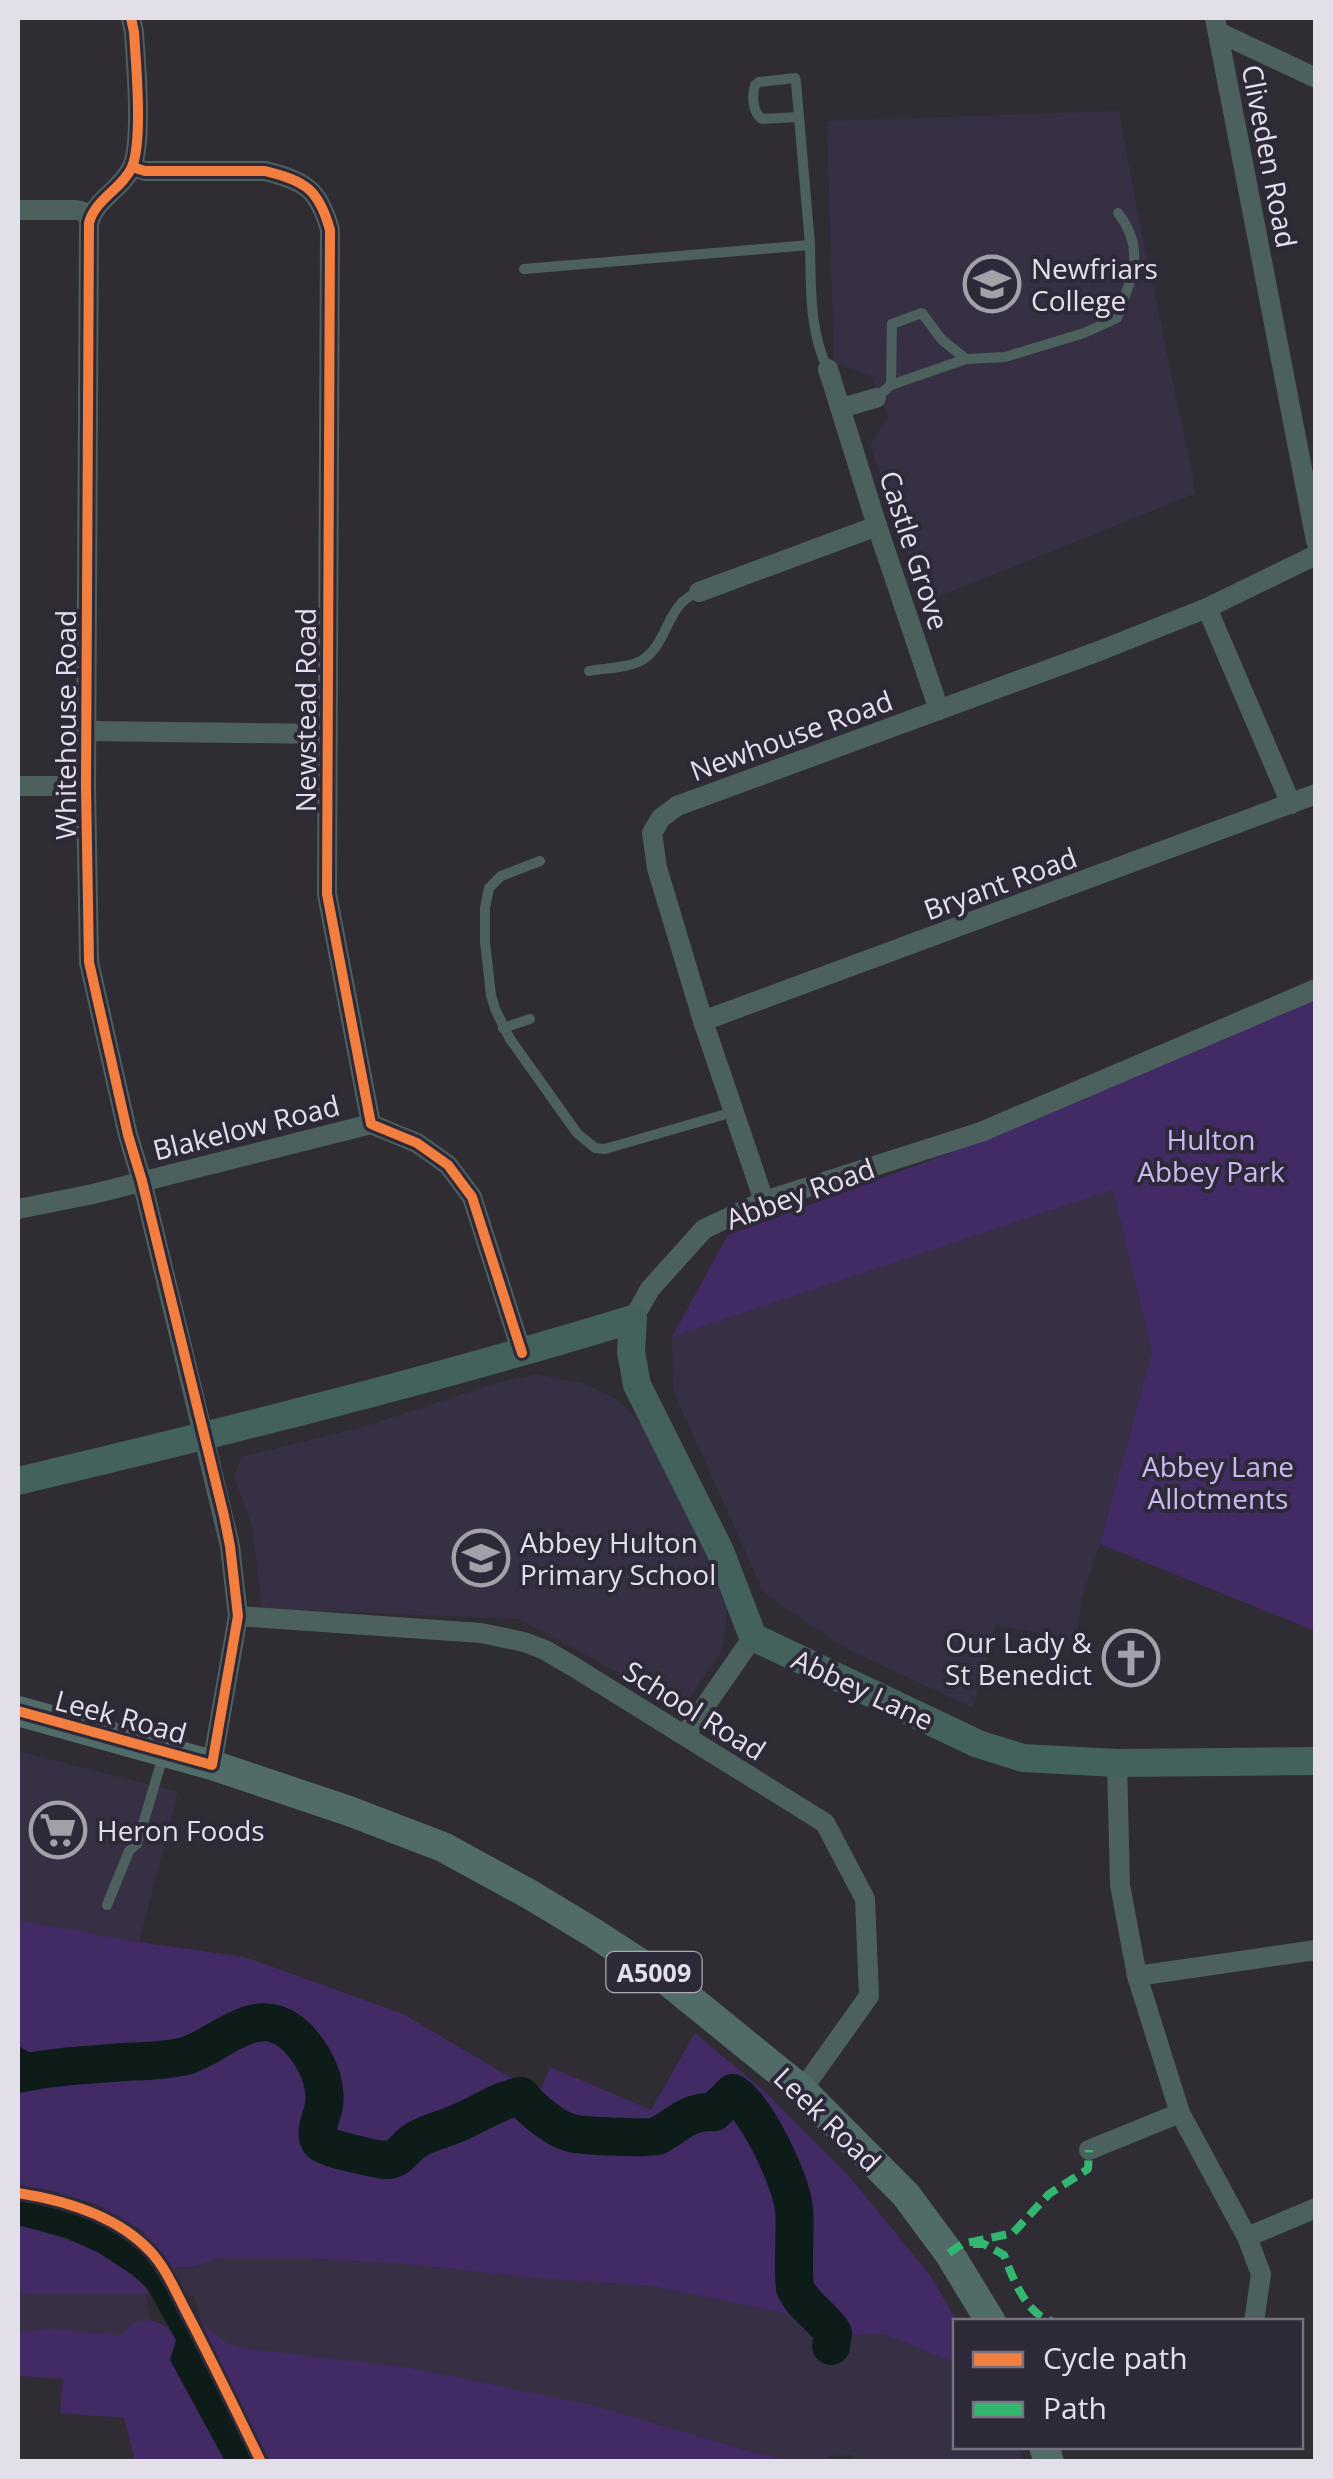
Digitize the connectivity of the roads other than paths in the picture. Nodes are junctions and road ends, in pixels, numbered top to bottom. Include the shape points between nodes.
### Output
1 (131, 18) edge
2 (1216, 25) edge
3 (1316, 78) edge
4 (798, 116) junction
5 (132, 167) junction
6 (18, 210) edge
7 (91, 214) junction
8 (1118, 214) dead end
9 (810, 246) junction
10 (524, 269) dead end
11 (966, 359) junction
12 (828, 369) joint
13 (883, 392) junction
14 (841, 408) junction
15 (877, 526) junction
16 (1316, 541) edge
17 (1316, 554) edge
18 (698, 592) joint
19 (1207, 608) junction
20 (589, 671) dead end
21 (939, 710) junction
22 (86, 731) junction
23 (326, 734) junction
24 (18, 786) edge
25 (86, 786) junction
26 (1316, 794) edge
27 (1291, 804) junction
28 (540, 861) dead end
29 (1316, 990) edge
30 (530, 1019) dead end
31 (704, 1021) junction
32 (504, 1028) junction
33 (734, 1112) junction
34 (371, 1124) junction
35 (142, 1181) junction
36 (764, 1202) junction
37 (18, 1209) edge
38 (633, 1319) junction
39 (522, 1353) junction
40 (204, 1436) junction
41 (18, 1481) edge
42 (238, 1616) junction
43 (753, 1637) junction
44 (18, 1712) edge
45 (685, 1735) junction
46 (165, 1752) junction
47 (1316, 1761) edge
48 (1117, 1763) junction
49 (212, 1765) junction
50 (107, 1905) dead end
51 (1316, 1950) edge
52 (1137, 1976) junction
53 (802, 2090) junction
54 (1180, 2113) junction
55 (1089, 2150) dead end
56 (1316, 2208) edge
57 (1247, 2237) junction
58 (988, 2319) edge
59 (1254, 2319) edge

1 - 5 street via 138,146
2 - 3 street
2 - 16 street, Cliveden Road
4 - 4 lane via 795,78 755,85 757,116
4 - 9 lane
5 - 7 street
5 - 23 street, Newstead Road via 266,171 313,190 324,208 330,230
6 - 7 street
7 - 22 street, Whitehouse Road
8 - 11 lane via 1132,231 1135,266 1117,318 1005,357
9 - 10 lane
9 - 12 lane via 812,314
11 - 13 lane
11 - 13 lane via 922,313 892,324
12 - 14 street, Castle Grove
13 - 14 street
14 - 15 street, Castle Grove
15 - 18 street
15 - 21 street, Castle Grove
17 - 19 street, Newhouse Road
18 - 20 lane via 672,613 640,662
19 - 21 street, Newhouse Road
19 - 27 street
21 - 31 street, Newhouse Road via 677,806 661,818 652,833 656,868
22 - 23 street
22 - 25 street, Whitehouse Road
23 - 34 street, Newstead Road via 327,894
24 - 25 street
25 - 35 street, Whitehouse Road via 89,962
26 - 27 street, Bryant Road
27 - 31 street, Bryant Road
28 - 32 lane via 501,876 487,897 487,975
29 - 36 street, Abbey Road via 981,1132
30 - 32 lane
31 - 33 street, Newhouse Road
32 - 33 lane via 577,1133 595,1148
33 - 36 street, Newhouse Road
34 - 35 street, Blakelow Road
34 - 39 street via 448,1164 472,1197
35 - 37 street, Blakelow Road
35 - 40 street, Whitehouse Road
36 - 38 street, Abbey Road via 704,1229
38 - 39 street
38 - 43 street via 637,1385 720,1551
39 - 40 street
40 - 41 street
40 - 42 street via 230,1546
42 - 45 street, School Road via 481,1633 524,1642
42 - 49 street
43 - 45 street
43 - 48 street, Abbey Lane via 978,1744 1024,1758
44 - 46 main road, Leek Road / A5009
45 - 53 street, School Road via 825,1824 865,1898 870,1996
46 - 49 main road, Leek Road / A5009
46 - 50 lane via 137,1844
47 - 48 street, Abbey Lane
48 - 52 street via 1120,1885
49 - 53 main road, Leek Road / A5009 via 442,1847 529,1894 669,1982
51 - 52 street
52 - 54 street
53 - 58 main road, Leek Road / A5009 via 906,2195
54 - 55 street
54 - 57 street
56 - 57 street
57 - 59 street via 1261,2274

